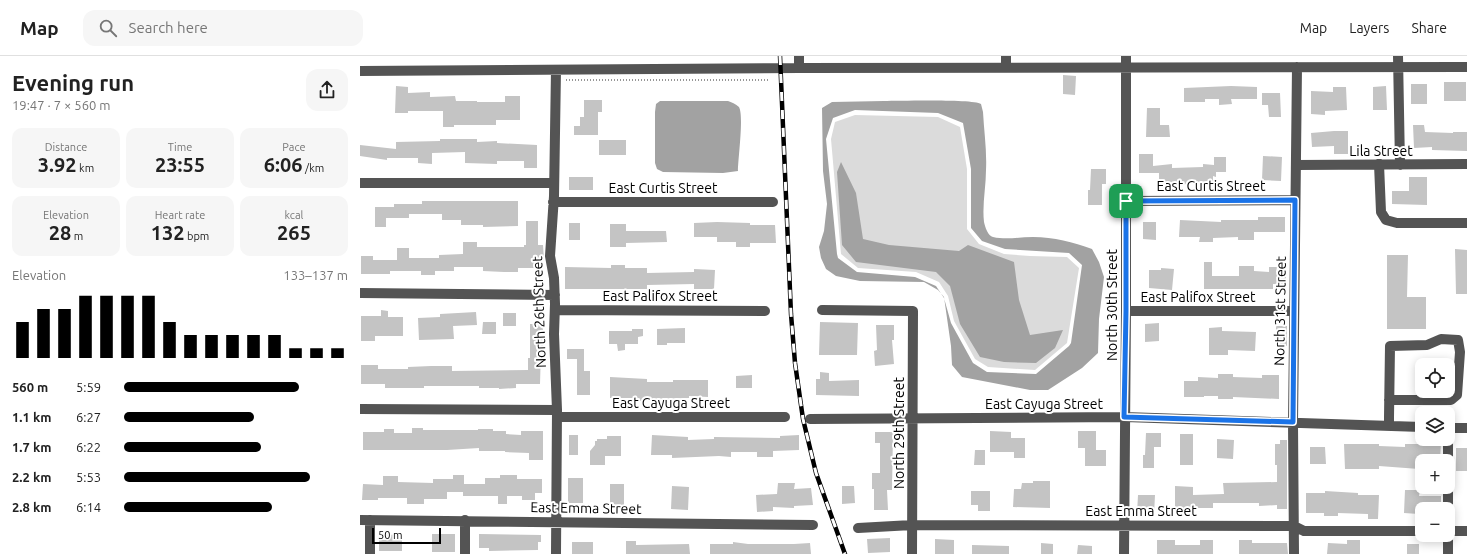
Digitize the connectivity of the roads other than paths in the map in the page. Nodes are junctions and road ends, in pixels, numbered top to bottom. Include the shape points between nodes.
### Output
1 (799, 56) edge
2 (1006, 56) edge
3 (1126, 56) edge
4 (1398, 56) edge
5 (1297, 67) junction
6 (1467, 67) edge
7 (800, 68) junction
8 (1006, 68) junction
9 (1126, 68) junction
10 (1398, 68) junction
11 (556, 70) junction
12 (360, 71) edge
13 (1379, 164) junction
14 (1467, 164) edge
15 (1296, 165) junction
16 (1400, 165) junction
17 (360, 183) edge
18 (554, 183) junction
19 (1295, 200) junction
20 (1126, 201) junction
21 (553, 202) junction
22 (774, 202) dead end
23 (1467, 223) edge
24 (360, 293) edge
25 (555, 295) junction
26 (555, 310) junction
27 (822, 310) dead end
28 (1294, 310) junction
29 (765, 311) dead end
30 (1126, 311) junction
31 (1389, 400) junction
32 (360, 409) edge
33 (557, 414) junction
34 (785, 417) dead end
35 (1124, 417) junction
36 (913, 418) junction
37 (810, 419) dead end
38 (1293, 422) junction
39 (1389, 426) junction
40 (1415, 428) edge
41 (1455, 428) edge
42 (1467, 428) edge
43 (365, 520) edge
44 (465, 520) junction
45 (556, 521) junction
46 (912, 524) junction
47 (812, 525) dead end
48 (1124, 525) junction
49 (1294, 526) junction
50 (858, 528) dead end
51 (1415, 531) edge
52 (1455, 531) edge
53 (1467, 531) edge
54 (1448, 542) edge
55 (370, 554) edge
56 (465, 554) edge
57 (556, 554) edge
58 (912, 554) edge
59 (1124, 554) edge
60 (1294, 554) edge
61 (1448, 554) edge

1 - 7 street
2 - 8 street
3 - 9 street, North 30th Street
4 - 10 street
5 - 9 street
5 - 10 street
5 - 15 street, North 31st Street
6 - 10 street
7 - 8 street
7 - 11 street
8 - 9 street
9 - 20 street, North 30th Street
10 - 16 street
11 - 12 street
11 - 18 street, North 26th Street
13 - 15 street, Lila Street
13 - 16 street, Lila Street
13 - 23 street via 1381,212 1386,220 1397,223
14 - 16 street, Lila Street
15 - 19 street, North 31st Street
17 - 18 street
18 - 21 street, North 26th Street
19 - 20 street, East Curtis Street
19 - 28 street, North 31st Street
20 - 30 street, North 30th Street
21 - 22 street, East Curtis Street
21 - 25 street, North 26th Street via 550,256
24 - 25 street
25 - 26 street, North 26th Street
26 - 29 street, East Palifox Street
26 - 33 street, North 26th Street
27 - 36 street, North 29th Street via 913,311
28 - 30 street, East Palifox Street
28 - 38 street, North 31st Street
30 - 35 street, North 30th Street
31 - 31 street via 1451,400 1458,395 1458,340 1441,339 1427,345 1390,346
31 - 39 street
32 - 33 street, East Cayuga Street
33 - 34 street, East Cayuga Street
33 - 45 street, North 26th Street
35 - 36 street, East Cayuga Street
35 - 38 street, East Cayuga Street
35 - 48 street, North 30th Street
36 - 37 street, East Cayuga Street
36 - 46 street, North 29th Street
38 - 39 street, East Cayuga Street
38 - 49 street, North 31st Street
39 - 40 street, East Cayuga Street
41 - 42 street
43 - 44 street, East Emma Street
43 - 55 street
44 - 45 street, East Emma Street
44 - 56 street
45 - 47 street, East Emma Street
45 - 57 street, North 26th Street
46 - 48 street, East Emma Street
46 - 50 street, East Emma Street
46 - 58 street, North 29th Street
48 - 49 street, East Emma Street
48 - 59 street, North 30th Street
49 - 51 street, East Emma Street via 1304,530
49 - 60 street, North 31st Street
52 - 53 street
54 - 61 street

